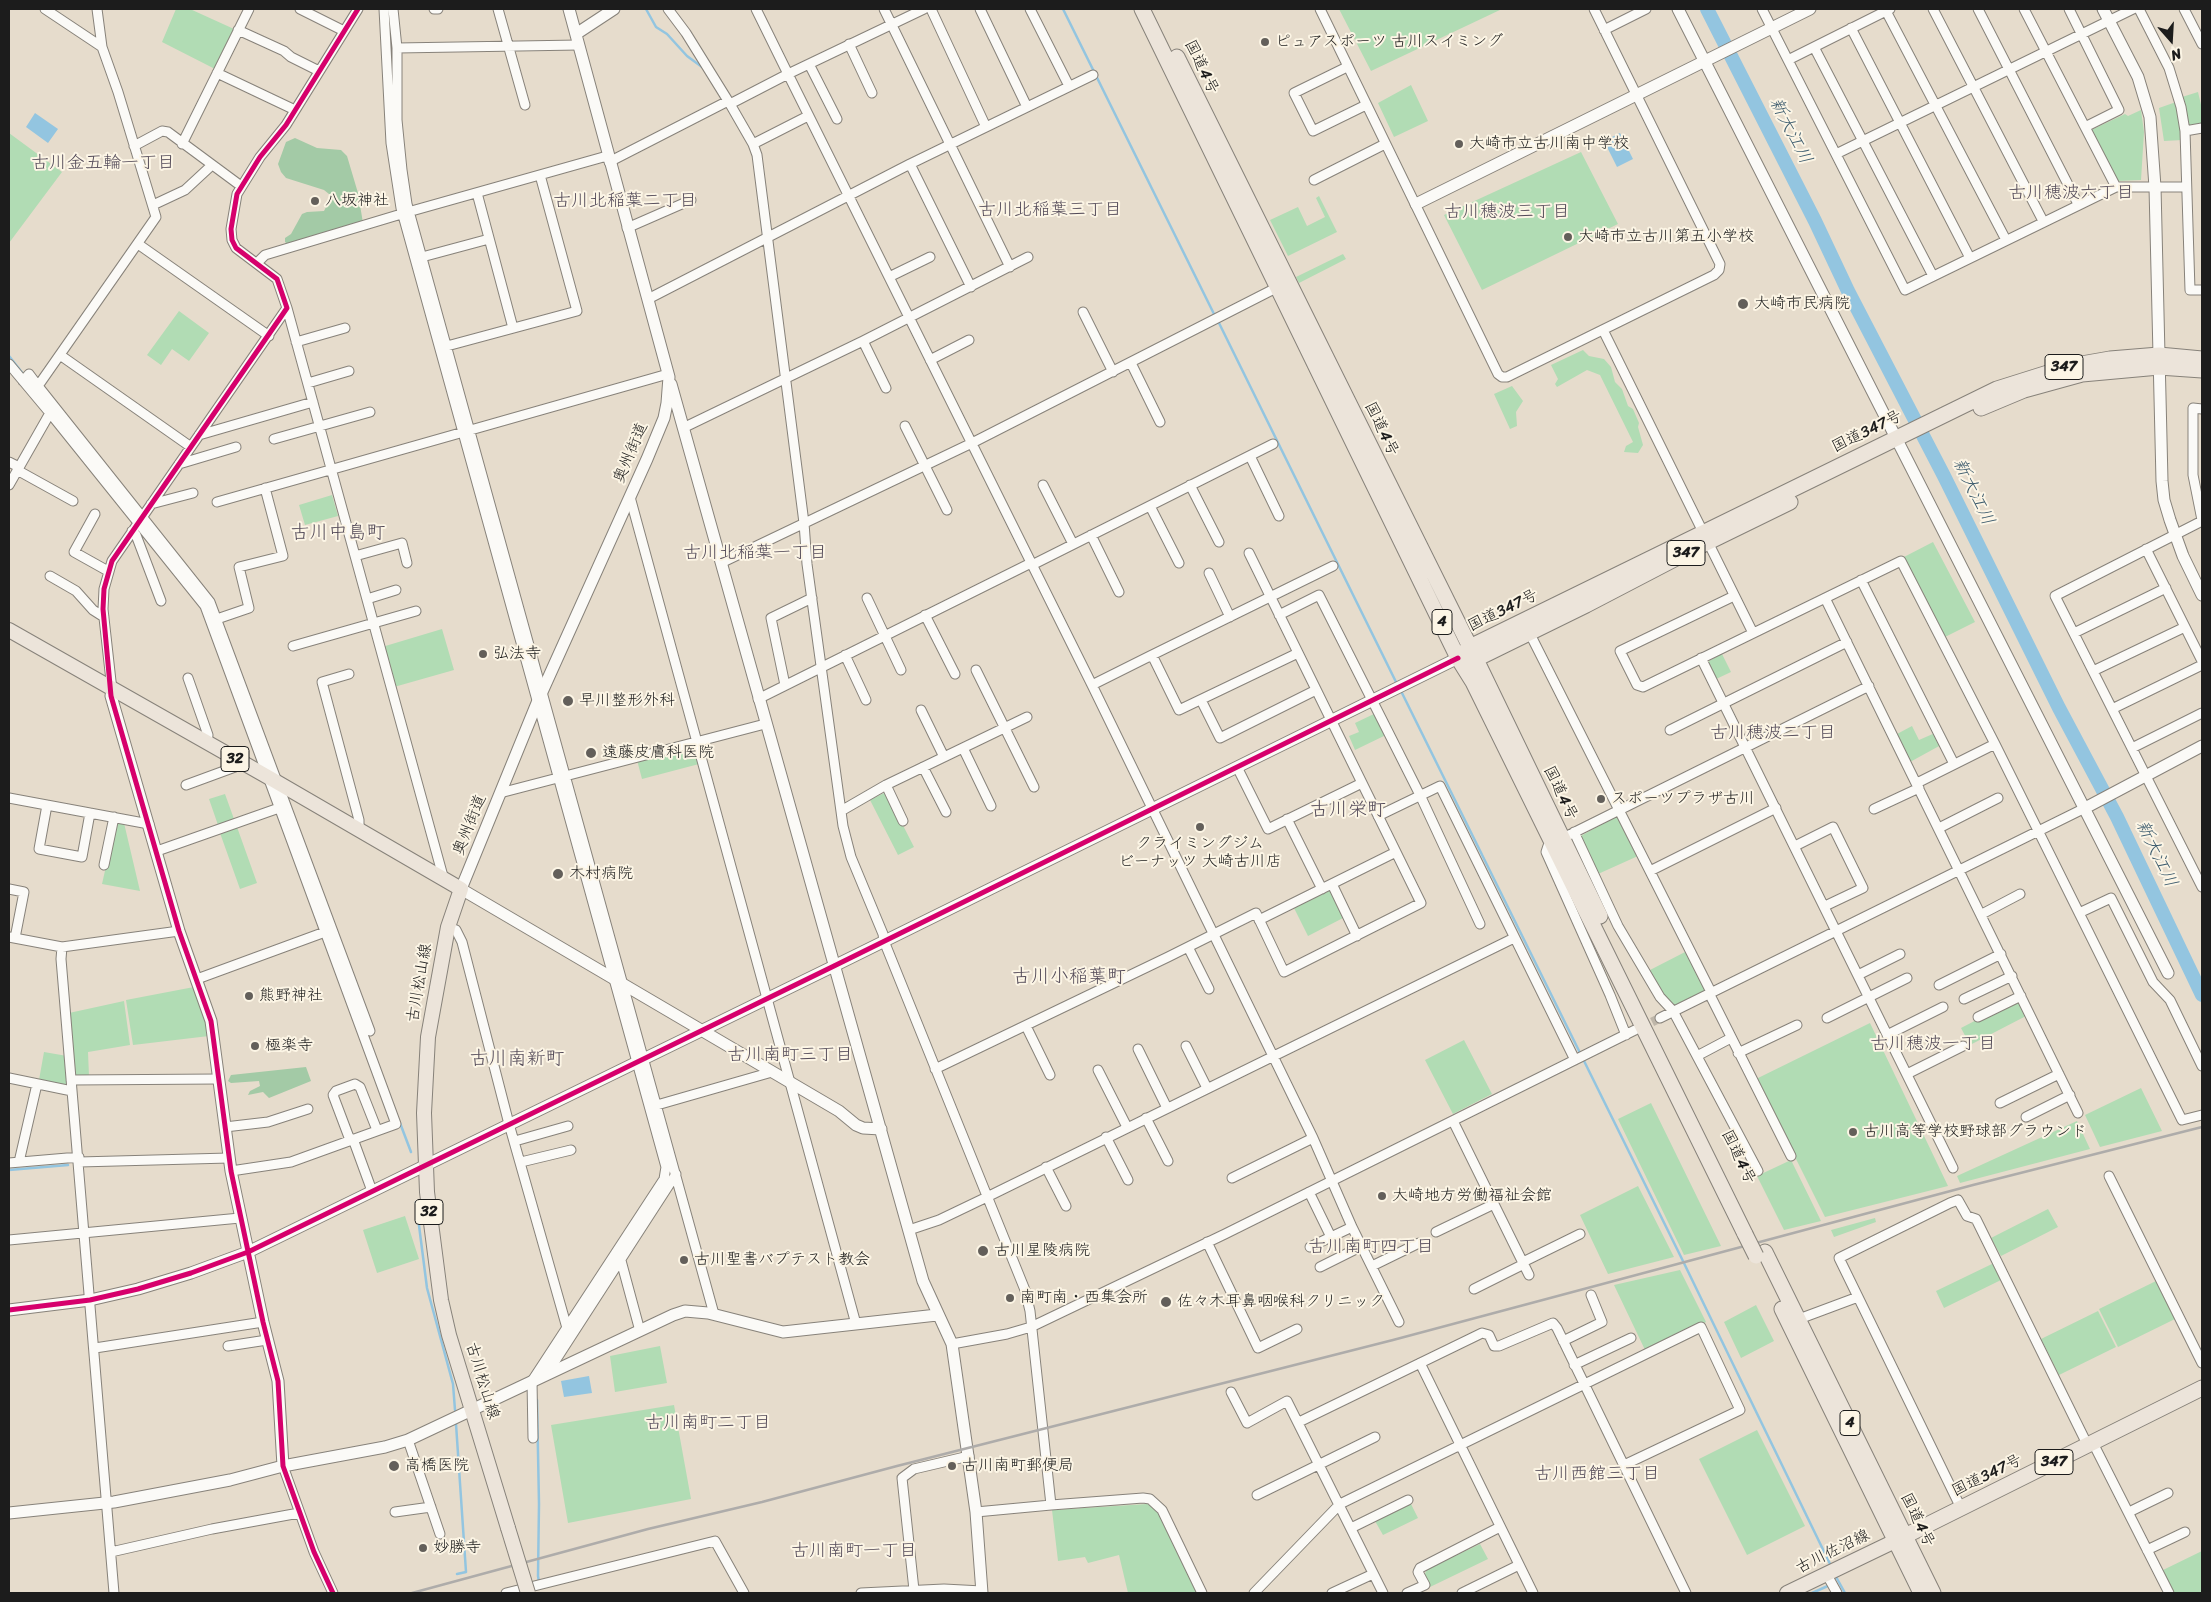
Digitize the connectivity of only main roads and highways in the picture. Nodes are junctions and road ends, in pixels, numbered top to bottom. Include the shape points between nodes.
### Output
1 (1142, 9) edge
2 (1153, 9) edge
3 (2202, 359) edge
4 (2159, 361) junction
5 (2202, 370) edge
6 (1705, 538) junction
7 (9, 630) edge
8 (1473, 653) junction
9 (1458, 658) junction
10 (1563, 838) junction
11 (1761, 1254) junction
12 (2202, 1388) edge
13 (1900, 1539) junction
14 (519, 1591) edge
15 (1787, 1593) edge
16 (1920, 1593) edge
17 (1933, 1593) edge

1 - 9 highway, 国道4号 / 4
2 - 8 highway, 国道4号 / 4
3 - 4 highway, 国道347号 / 347
4 - 5 highway, 国道347号 / 347
4 - 6 highway, 国道347号 / 347 via 2110,359 2070,366 1997,389 1937,423
6 - 8 highway, 国道347号 / 347
6 - 8 highway, 国道347号 / 347 via 1530,632
7 - 14 main road, 古川松山線 / 32, bridge via 461,889 448,927 428,1037 424,1113 426,1192 449,1335 508,1528
8 - 9 highway, 国道347号 / 347
8 - 10 highway, 国道4号 / 4
9 - 10 highway, 国道4号 / 4
10 - 11 highway, 国道4号 / 4
11 - 13 highway, 国道4号 / 4
11 - 13 highway, 国道4号 / 4 via 1799,1319
12 - 13 highway, 国道347号 / 347
13 - 15 main road, 古川佐沼線
13 - 16 highway, 国道4号 / 4
13 - 17 highway, 国道4号 / 4

